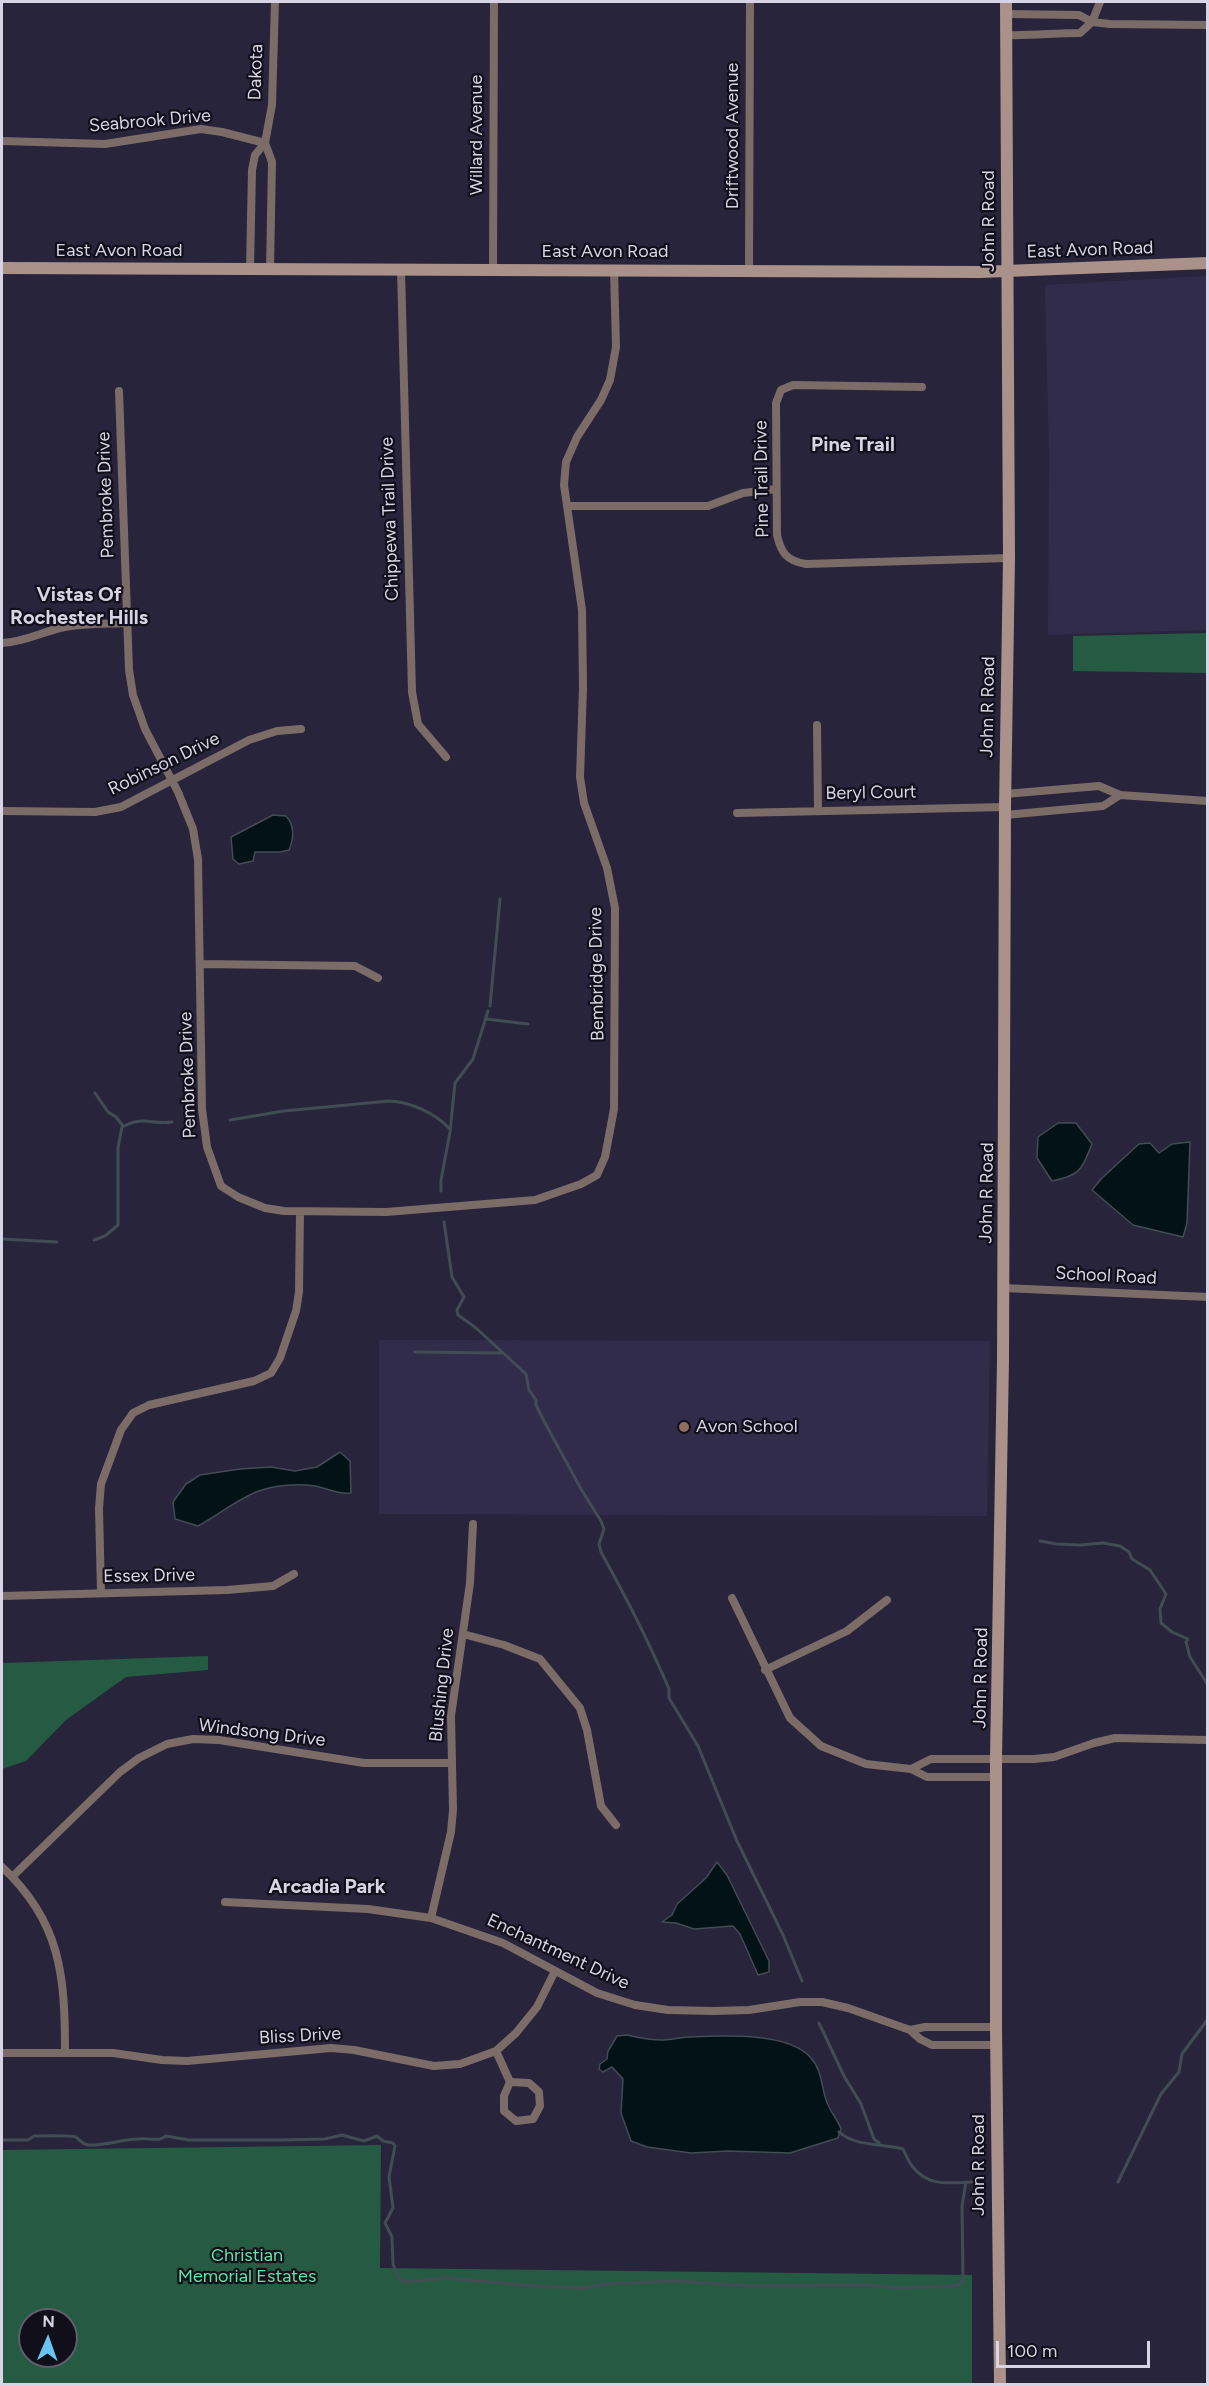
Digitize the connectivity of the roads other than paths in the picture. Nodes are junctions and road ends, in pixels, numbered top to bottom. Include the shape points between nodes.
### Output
1 (275, 2) edge
2 (494, 2) edge
3 (750, 2) edge
4 (1100, 2) edge
5 (1006, 8) edge
6 (1092, 22) junction
7 (1208, 25) edge
8 (1006, 34) junction
9 (2, 141) edge
10 (265, 143) junction
11 (1208, 263) edge
12 (2, 268) edge
13 (250, 269) junction
14 (493, 269) junction
15 (270, 270) junction
16 (401, 270) junction
17 (614, 270) junction
18 (748, 271) junction
19 (1007, 271) junction
20 (922, 387) dead end
21 (119, 391) dead end
22 (776, 489) junction
23 (567, 506) junction
24 (1009, 558) junction
25 (126, 623) junction
26 (2, 643) edge
27 (817, 725) dead end
28 (301, 729) dead end
29 (446, 757) dead end
30 (172, 780) junction
31 (1005, 794) junction
32 (1120, 795) junction
33 (1208, 801) edge
34 (818, 810) junction
35 (2, 811) edge
36 (1005, 811) junction
37 (737, 813) dead end
38 (201, 964) junction
39 (378, 978) dead end
40 (300, 1212) junction
41 (1004, 1288) junction
42 (1208, 1297) edge
43 (473, 1524) dead end
44 (294, 1574) dead end
45 (101, 1593) junction
46 (2, 1596) edge
47 (732, 1598) dead end
48 (887, 1600) dead end
49 (463, 1634) junction
50 (765, 1670) junction
51 (1208, 1740) edge
52 (996, 1758) junction
53 (451, 1764) junction
54 (911, 1769) junction
55 (996, 1777) junction
56 (616, 1826) dead end
57 (2, 1867) edge
58 (12, 1877) junction
59 (225, 1902) dead end
60 (431, 1918) junction
61 (555, 1971) junction
62 (996, 2027) junction
63 (910, 2030) junction
64 (996, 2045) junction
65 (496, 2051) junction
66 (65, 2052) junction
67 (2, 2053) edge
68 (510, 2082) junction
69 (1000, 2385) edge

1 - 10 street, Dakota via 272,105
2 - 14 street, Willard Avenue
3 - 18 street, Driftwood Avenue
4 - 6 street
5 - 6 street via 1079,15
5 - 8 main road, John R Road
6 - 7 street
6 - 8 street via 1080,33
8 - 19 main road, John R Road
9 - 10 street, Seabrook Drive via 105,144 201,129
10 - 13 street, Dakota via 255,155 252,170
10 - 15 street, Dakota via 272,162
11 - 19 main road, East Avon Road
12 - 13 main road, East Avon Road
13 - 15 main road, East Avon Road
14 - 16 main road, East Avon Road
14 - 17 main road, East Avon Road
15 - 16 main road, East Avon Road
16 - 29 street, Chippewa Trail Drive via 412,692 418,724
17 - 18 main road, East Avon Road
17 - 23 street, Bembridge Drive via 616,347 610,380 566,462
18 - 19 main road, East Avon Road
19 - 24 main road, John R Road
20 - 22 street, Pine Trail Drive via 793,385 781,390 776,404
21 - 25 street, Pembroke Drive
22 - 23 street via 743,493 708,506
22 - 24 street, Pine Trail Drive via 780,548 793,562
23 - 40 street, Bembridge Drive via 582,610 580,777 615,908 614,1109 605,1157 597,1175 535,1200 386,1212
24 - 31 main road, John R Road
25 - 26 street via 62,627 25,640
25 - 30 street, Pembroke Drive via 133,695 145,729
27 - 34 street
28 - 30 street, Robinson Drive via 277,731 249,740
30 - 35 street, Robinson Drive via 121,807 95,812
30 - 38 street, Pembroke Drive via 193,829 198,859
31 - 32 street via 1099,786
31 - 36 main road, John R Road
32 - 33 street
32 - 36 street, Beryl Court via 1103,806
34 - 36 street, Beryl Court
34 - 37 street, Beryl Court
36 - 41 main road, John R Road
38 - 39 street via 355,966
38 - 40 street, Pembroke Drive via 202,1109 213,1167 221,1186 238,1197 265,1208
40 - 45 street via 296,1311 271,1373 254,1381 149,1405 133,1413 121,1430 101,1484
41 - 42 street, School Road
41 - 52 main road, John R Road
43 - 49 street, Blushing Drive
44 - 45 street, Essex Drive via 273,1586
45 - 46 street, Essex Drive
47 - 50 street
48 - 50 street via 847,1631
49 - 53 street, Blushing Drive via 451,1716
49 - 56 street via 540,1659 569,1693 580,1708 587,1730 601,1806
50 - 54 street via 790,1718 821,1746 866,1764
51 - 52 street via 1115,1738 1054,1757
52 - 54 street via 931,1760
52 - 55 main road, John R Road
53 - 58 street, Windsong Drive via 364,1763 219,1740 167,1744 120,1772
53 - 60 street, Blushing Drive via 451,1832
54 - 55 street via 927,1777
55 - 62 main road, John R Road
57 - 58 street
58 - 66 street via 34,1904 54,1945 63,1976
59 - 60 street, Enchantment Drive via 368,1909
60 - 61 street, Enchantment Drive via 503,1943
61 - 63 street, Enchantment Drive via 597,1993 634,2005 668,2010 737,2010 822,2002
61 - 65 street, Bliss Drive via 537,2007
62 - 63 street, Enchantment Drive
62 - 64 main road, John R Road
63 - 64 street, Enchantment Drive via 932,2045
64 - 69 main road, John R Road
65 - 66 street, Bliss Drive via 460,2064 434,2066 331,2048 187,2061
65 - 68 street
66 - 67 street, Bliss Drive
68 - 68 street via 504,2096 504,2111 516,2121 533,2119 540,2106 539,2092 529,2083

